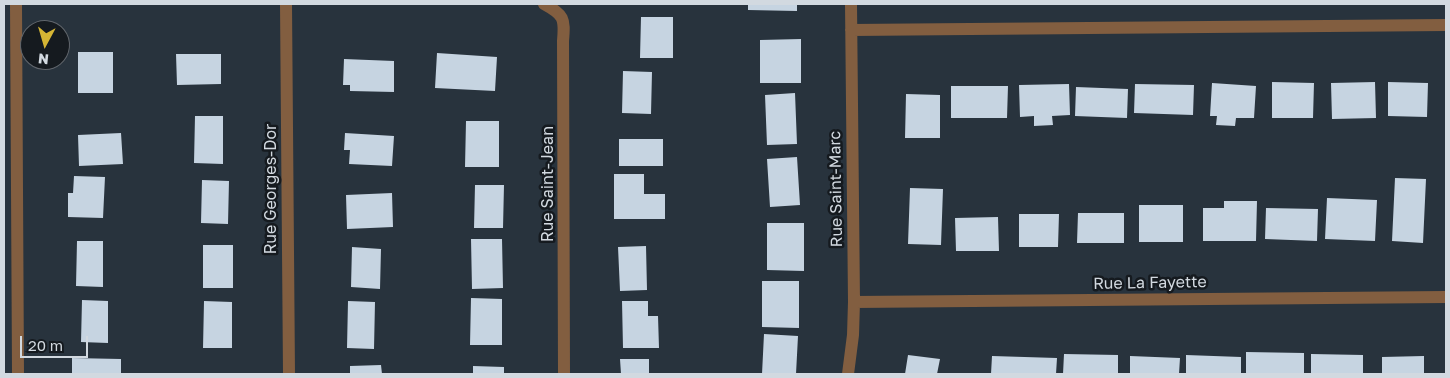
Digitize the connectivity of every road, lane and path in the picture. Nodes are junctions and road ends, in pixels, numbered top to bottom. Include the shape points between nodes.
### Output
1 (286, 4) edge
2 (544, 4) edge
3 (851, 4) edge
4 (12, 10) edge
5 (1446, 25) edge
6 (851, 30) junction
7 (1446, 297) edge
8 (854, 302) junction
9 (18, 374) edge
10 (289, 374) edge
11 (564, 374) edge
12 (848, 374) edge

1 - 10 street, Rue Georges-Dor
2 - 11 street, Rue Saint-Jean via 558,12 564,25
3 - 6 street, Rue Saint-Marc
4 - 9 street
5 - 6 street
6 - 8 street, Rue Saint-Marc
7 - 8 street, Rue La Fayette
8 - 12 street, Rue Saint-Marc

